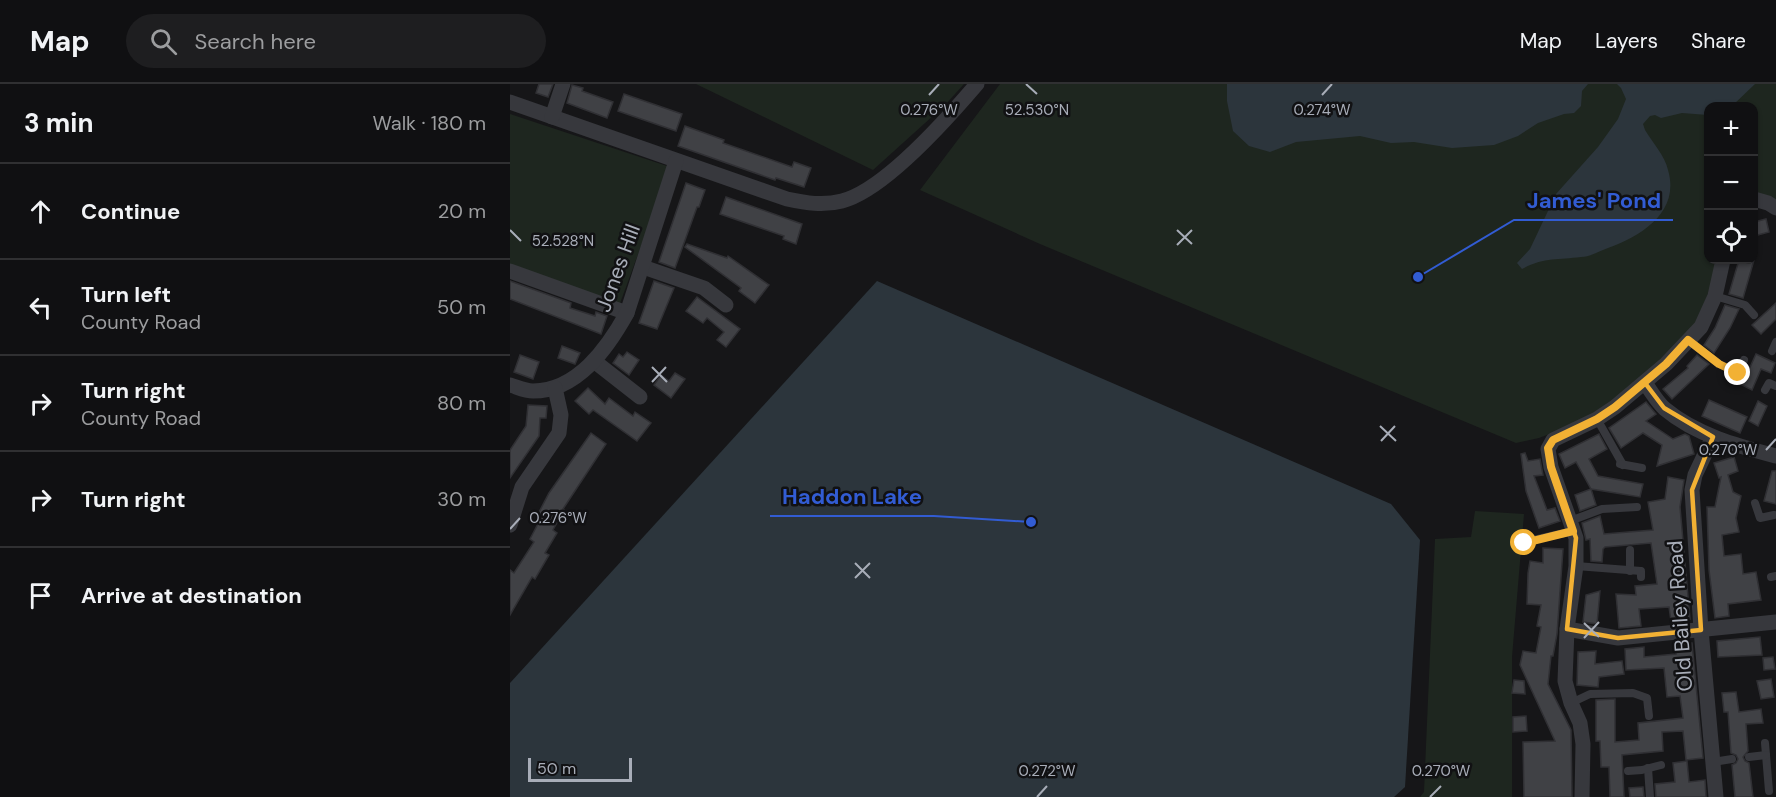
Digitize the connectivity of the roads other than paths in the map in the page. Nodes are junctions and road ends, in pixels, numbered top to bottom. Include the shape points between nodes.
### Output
1 (563, 84) edge
2 (977, 84) edge
3 (510, 102) edge
4 (552, 117) junction
5 (676, 161) junction
6 (1758, 201) edge
7 (1776, 208) edge
8 (1722, 264) edge
9 (643, 267) junction
10 (510, 271) edge
11 (1715, 296) junction
12 (726, 305) dead end
13 (627, 313) junction
14 (1754, 315) dead end
15 (1688, 340) junction
16 (1776, 342) edge
17 (1772, 351) dead end
18 (1744, 360) dead end
19 (594, 361) junction
20 (1645, 383) junction
21 (510, 385) edge
22 (1776, 386) edge
23 (555, 388) junction
24 (1765, 390) dead end
25 (640, 398) dead end
26 (1597, 419) junction
27 (1713, 437) junction
28 (1776, 456) edge
29 (1642, 468) dead end
30 (1755, 503) dead end
31 (1637, 507) dead end
32 (1774, 515) dead end
33 (510, 525) edge
34 (1571, 526) junction
35 (1524, 543) dead end
36 (1630, 550) dead end
37 (1576, 566) junction
38 (1630, 571) junction
39 (1641, 578) dead end
40 (1776, 622) edge
41 (1567, 629) junction
42 (1701, 630) junction
43 (1571, 703) junction
44 (1649, 716) dead end
45 (1765, 743) dead end
46 (1766, 755) junction
47 (1749, 757) dead end
48 (1732, 759) dead end
49 (1713, 762) junction
50 (1661, 765) dead end
51 (1648, 768) junction
52 (1628, 771) dead end
53 (1769, 791) dead end
54 (1582, 797) edge
55 (1650, 797) edge
56 (1716, 797) edge

1 - 4 street
2 - 5 street via 895,168 873,186 843,201 814,205 787,199
3 - 4 street
4 - 5 street
5 - 9 street, Jones Hill
6 - 7 street
8 - 11 street
9 - 12 street via 704,288
9 - 13 street, Jones Hill
10 - 13 street
11 - 14 lane via 1745,305
11 - 15 street via 1701,327
13 - 19 street, Jones Hill via 615,336
15 - 18 lane via 1738,373
15 - 20 street
16 - 17 lane
19 - 23 street, Jones Hill
19 - 25 street
20 - 26 street
20 - 27 street via 1664,408
21 - 23 street, Jones Hill via 530,391
22 - 24 lane via 1769,383
23 - 33 street via 561,415 559,433 522,487
26 - 29 lane via 1621,464
26 - 34 street via 1553,440 1548,448
27 - 28 street
27 - 42 street, Old Bailey Road via 1692,490
30 - 32 lane via 1760,518
31 - 34 lane via 1602,509
34 - 35 lane
34 - 37 street
36 - 38 lane
37 - 38 lane
37 - 41 street
38 - 39 lane via 1641,571
40 - 42 street
41 - 42 street via 1618,638
41 - 43 street via 1565,681
42 - 49 street, Old Bailey Road
43 - 44 lane via 1590,694 1633,693 1647,698
43 - 54 street via 1580,723 1583,744
45 - 46 lane
46 - 47 lane
46 - 53 lane
48 - 49 lane
49 - 56 street, Old Bailey Road
50 - 51 lane
51 - 52 lane
51 - 55 lane

